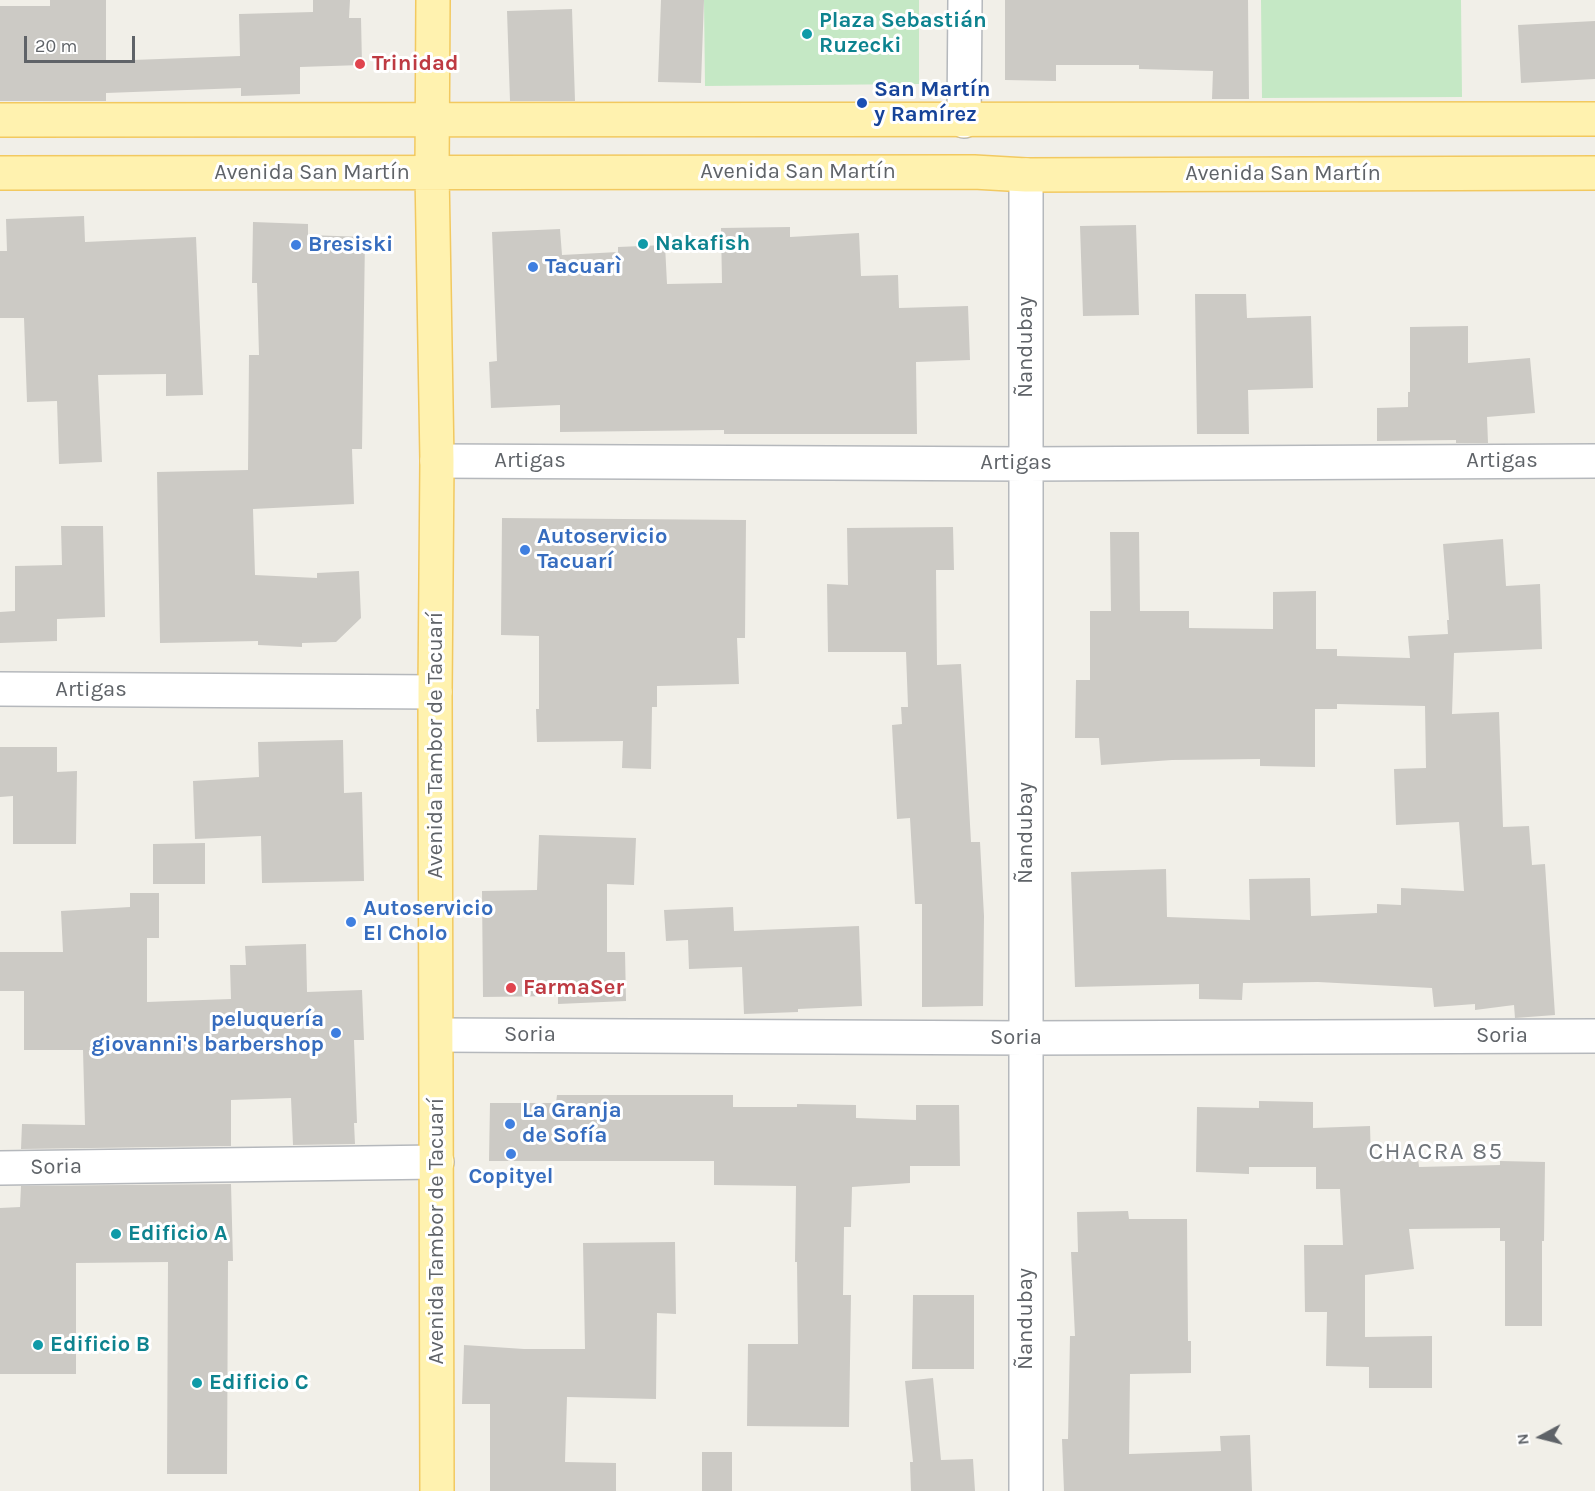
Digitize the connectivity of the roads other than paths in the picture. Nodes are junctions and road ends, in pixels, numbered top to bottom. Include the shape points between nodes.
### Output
1 (433, 0) edge
2 (965, 0) edge
3 (1595, 119) edge
4 (0, 120) edge
5 (432, 120) junction
6 (964, 121) junction
7 (432, 172) junction
8 (0, 173) edge
9 (1595, 173) edge
10 (1026, 175) junction
11 (437, 461) junction
12 (1595, 461) edge
13 (1026, 464) junction
14 (0, 689) edge
15 (435, 692) junction
16 (437, 1035) junction
17 (1595, 1035) edge
18 (1026, 1038) junction
19 (436, 1162) junction
20 (0, 1168) edge
21 (437, 1491) edge
22 (1026, 1491) edge

1 - 5 main road, Avenida Tambor de Tacuarí
2 - 6 street
3 - 6 main road
4 - 5 main road
5 - 6 main road
5 - 7 main road, Avenida Tambor de Tacuarí
7 - 8 main road, Avenida San Martín
7 - 10 main road, Avenida San Martín
7 - 11 main road, Avenida Tambor de Tacuarí
9 - 10 main road, Avenida San Martín
10 - 13 street, Ñandubay
11 - 13 street, Artigas
11 - 15 main road, Avenida Tambor de Tacuarí
12 - 13 street, Artigas
13 - 18 street, Ñandubay
14 - 15 street, Artigas
15 - 16 main road, Avenida Tambor de Tacuarí
16 - 18 street, Soria
16 - 19 main road, Avenida Tambor de Tacuarí
17 - 18 street, Soria
18 - 22 street, Ñandubay
19 - 20 street, Soria
19 - 21 main road, Avenida Tambor de Tacuarí

